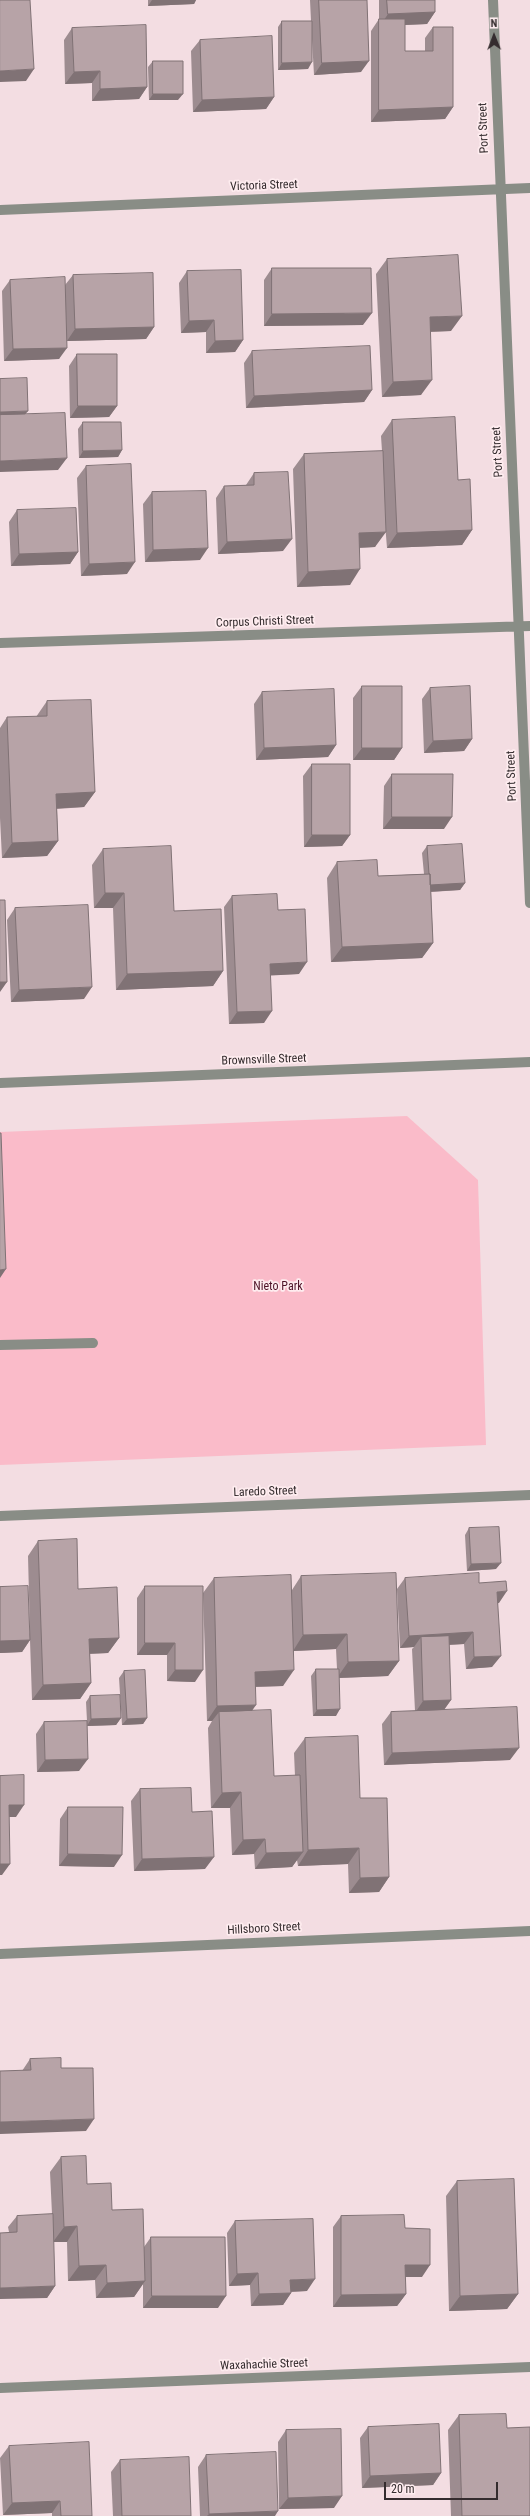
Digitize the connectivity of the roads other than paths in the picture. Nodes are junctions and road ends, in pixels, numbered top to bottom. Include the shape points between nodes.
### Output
1 (493, 0) edge
2 (530, 188) edge
3 (500, 189) junction
4 (0, 210) edge
5 (530, 626) edge
6 (519, 627) junction
7 (0, 643) edge
8 (530, 903) edge
9 (530, 1062) edge
10 (0, 1083) edge
11 (93, 1343) dead end
12 (0, 1346) edge
13 (530, 1495) edge
14 (0, 1516) edge
15 (530, 1930) edge
16 (0, 1954) edge
17 (530, 2368) edge
18 (0, 2388) edge

1 - 3 street, Port Street
2 - 3 street, Victoria Street
3 - 4 street, Victoria Street
3 - 6 street, Port Street
5 - 6 street, Corpus Christi Street
6 - 7 street, Corpus Christi Street
6 - 8 street, Port Street
9 - 10 street, Brownsville Street
11 - 12 street
13 - 14 street, Laredo Street
15 - 16 street, Hillsboro Street
17 - 18 street, Waxahachie Street

